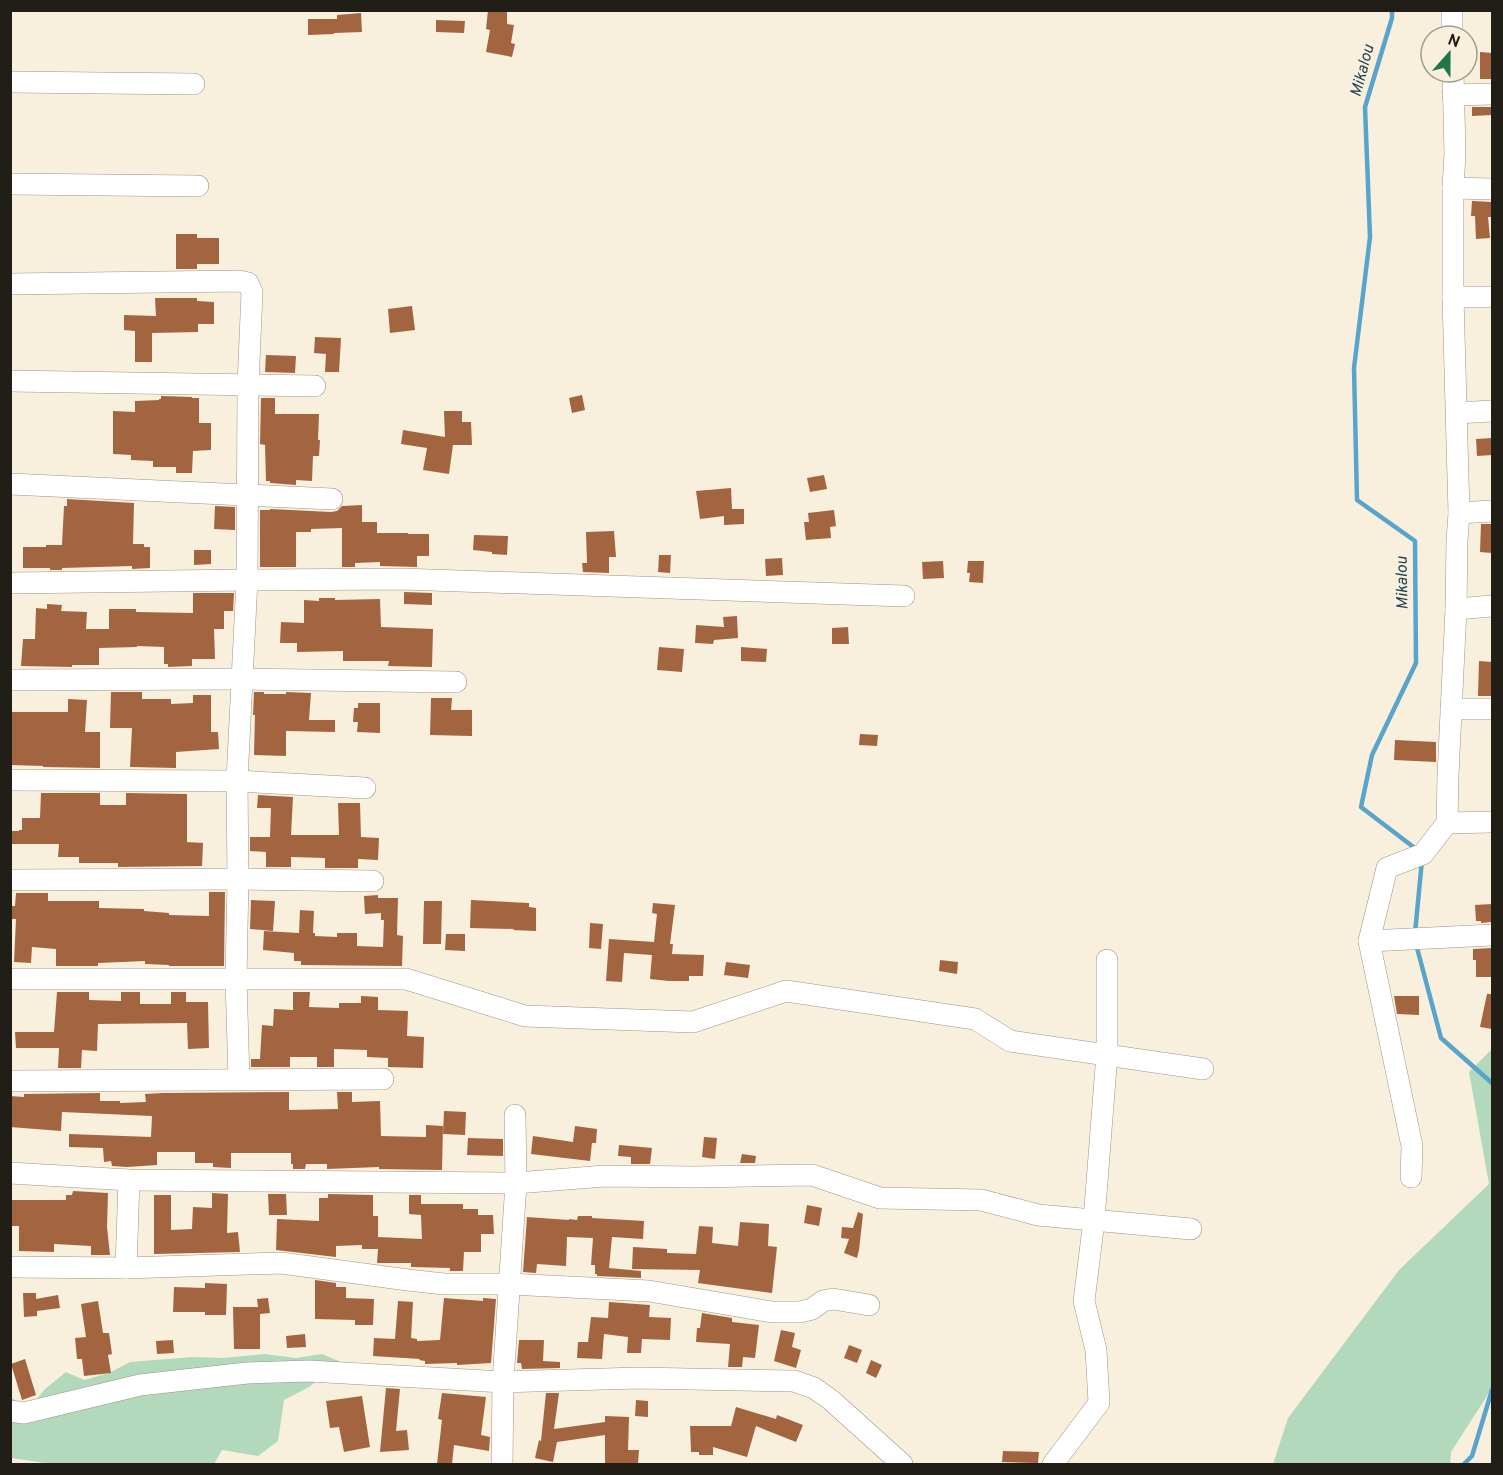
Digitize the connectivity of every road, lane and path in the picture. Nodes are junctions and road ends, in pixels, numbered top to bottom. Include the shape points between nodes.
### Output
1 (10, 82) edge
2 (194, 84) dead end
3 (1453, 84) edge
4 (1492, 94) edge
5 (1453, 95) junction
6 (10, 184) edge
7 (198, 186) dead end
8 (1453, 188) junction
9 (1492, 189) edge
10 (10, 284) edge
11 (1453, 297) junction
12 (1492, 297) edge
13 (10, 381) edge
14 (248, 386) junction
15 (315, 386) dead end
16 (1492, 411) edge
17 (1457, 413) junction
18 (10, 484) edge
19 (248, 494) junction
20 (332, 499) dead end
21 (1492, 511) edge
22 (1459, 513) junction
23 (247, 580) junction
24 (10, 583) edge
25 (904, 596) dead end
26 (1492, 606) edge
27 (1456, 609) junction
28 (241, 679) junction
29 (10, 680) edge
30 (456, 682) dead end
31 (1451, 709) junction
32 (1492, 709) edge
33 (10, 780) edge
34 (237, 781) junction
35 (366, 788) dead end
36 (1492, 822) edge
37 (1447, 823) junction
38 (238, 879) junction
39 (10, 880) edge
40 (373, 881) dead end
41 (1492, 935) edge
42 (1369, 941) junction
43 (1107, 960) dead end
44 (10, 979) edge
45 (236, 979) junction
46 (1107, 1054) junction
47 (1203, 1069) dead end
48 (239, 1079) junction
49 (383, 1079) dead end
50 (10, 1081) edge
51 (515, 1115) dead end
52 (10, 1173) edge
53 (1411, 1177) dead end
54 (129, 1180) junction
55 (516, 1183) junction
56 (1094, 1220) junction
57 (1191, 1229) dead end
58 (10, 1268) edge
59 (126, 1268) junction
60 (509, 1284) junction
61 (869, 1305) dead end
62 (503, 1382) junction
63 (10, 1412) edge
64 (502, 1464) edge
65 (902, 1464) edge
66 (1053, 1464) edge

1 - 2 street
3 - 5 street
4 - 5 street
5 - 8 street
6 - 7 street
8 - 9 street
8 - 11 street
10 - 14 street via 248,284 252,292
11 - 12 street
11 - 17 street
13 - 14 street
14 - 15 street
14 - 19 street
16 - 17 street
17 - 22 street
18 - 19 street
19 - 20 street
19 - 23 street
21 - 22 street
22 - 27 street
23 - 24 street
23 - 25 street via 401,579
23 - 28 street
26 - 27 street
27 - 31 street
28 - 29 street
28 - 30 street
28 - 34 street
31 - 32 street
31 - 37 street
33 - 34 street
34 - 35 street
34 - 38 street
36 - 37 street
37 - 42 street via 1423,854 1387,868
38 - 39 street
38 - 40 street
38 - 45 street
41 - 42 street
42 - 53 street via 1412,1146
43 - 46 street
44 - 45 street
45 - 46 street via 406,979 525,1016 693,1022 786,991 975,1019 1010,1041
45 - 48 street
46 - 47 street
46 - 56 street
48 - 49 street
48 - 50 street
51 - 55 street
52 - 54 street
54 - 55 street
54 - 59 street
55 - 56 street via 605,1176 812,1175 880,1198 981,1200 1038,1215
55 - 60 street
56 - 57 street
56 - 66 street via 1084,1301 1096,1350 1099,1403
58 - 59 street
59 - 60 street via 281,1263 444,1284
60 - 61 street via 649,1291 772,1312 800,1312 833,1299
60 - 62 street
62 - 63 street via 309,1371 247,1373 140,1385 24,1413
62 - 64 street
62 - 65 street via 639,1378 794,1381 831,1400

